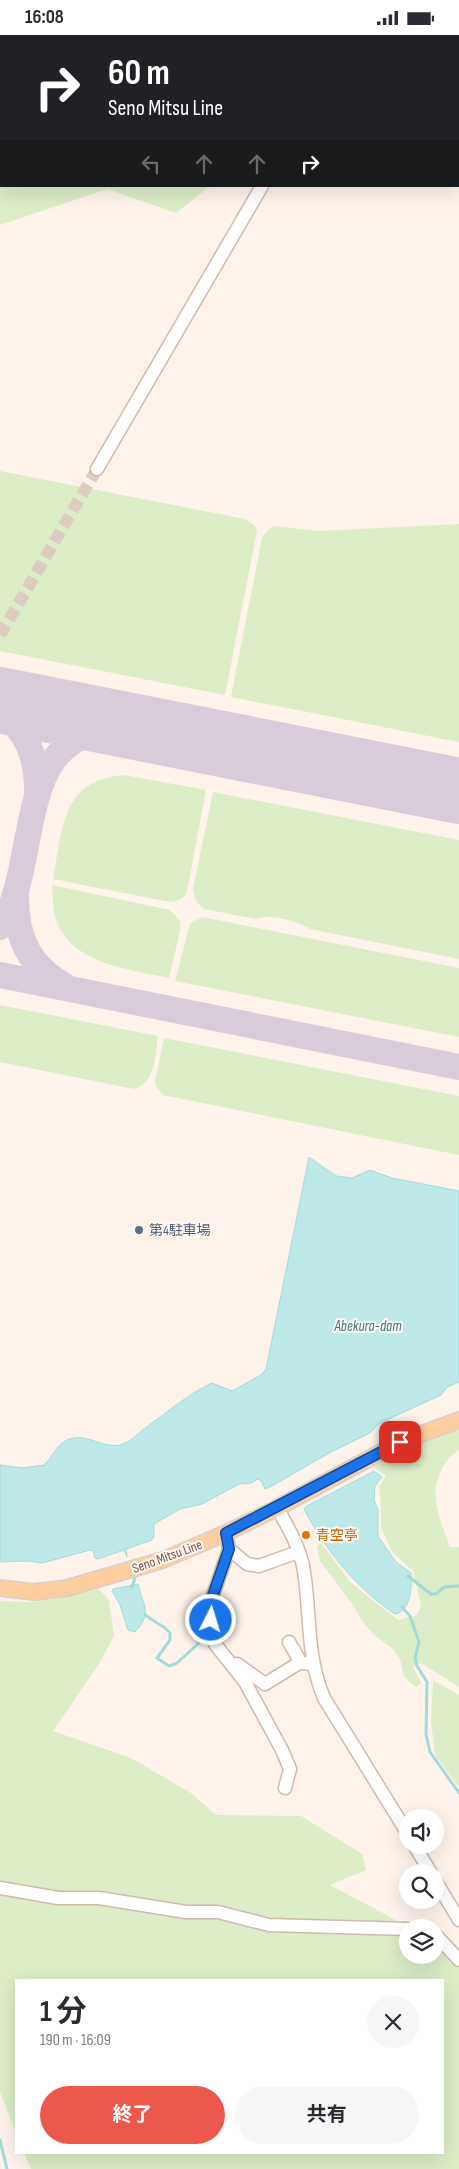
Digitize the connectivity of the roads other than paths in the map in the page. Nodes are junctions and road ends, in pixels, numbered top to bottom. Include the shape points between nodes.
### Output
1 (261, 187) edge
2 (97, 469) tunnel mouth
3 (459, 1420) edge
4 (277, 1507) junction
5 (226, 1533) junction
6 (229, 1549) junction
7 (298, 1552) junction
8 (0, 1589) edge
9 (289, 1643) dead end
10 (227, 1657) junction
11 (307, 1663) junction
12 (285, 1788) dead end
13 (399, 1819) edge
14 (0, 1888) edge
15 (444, 1895) edge
16 (459, 1920) edge
17 (399, 1929) edge
18 (444, 1944) edge
19 (459, 1960) edge

1 - 2 street
3 - 4 main road, Seno Mitsu Line via 400,1442
4 - 5 main road, Seno Mitsu Line
4 - 7 street
5 - 6 street
5 - 8 main road, Seno Mitsu Line via 164,1560 67,1588 34,1592
6 - 7 street via 247,1564 258,1566
6 - 10 street via 211,1601 215,1644
7 - 11 street via 304,1570
9 - 11 street
10 - 11 street via 265,1684
10 - 12 street via 245,1682 282,1750 290,1769
11 - 13 street via 324,1697
14 - 17 street via 58,1898 99,1898 186,1912 218,1911 269,1925
15 - 16 street
18 - 19 street

